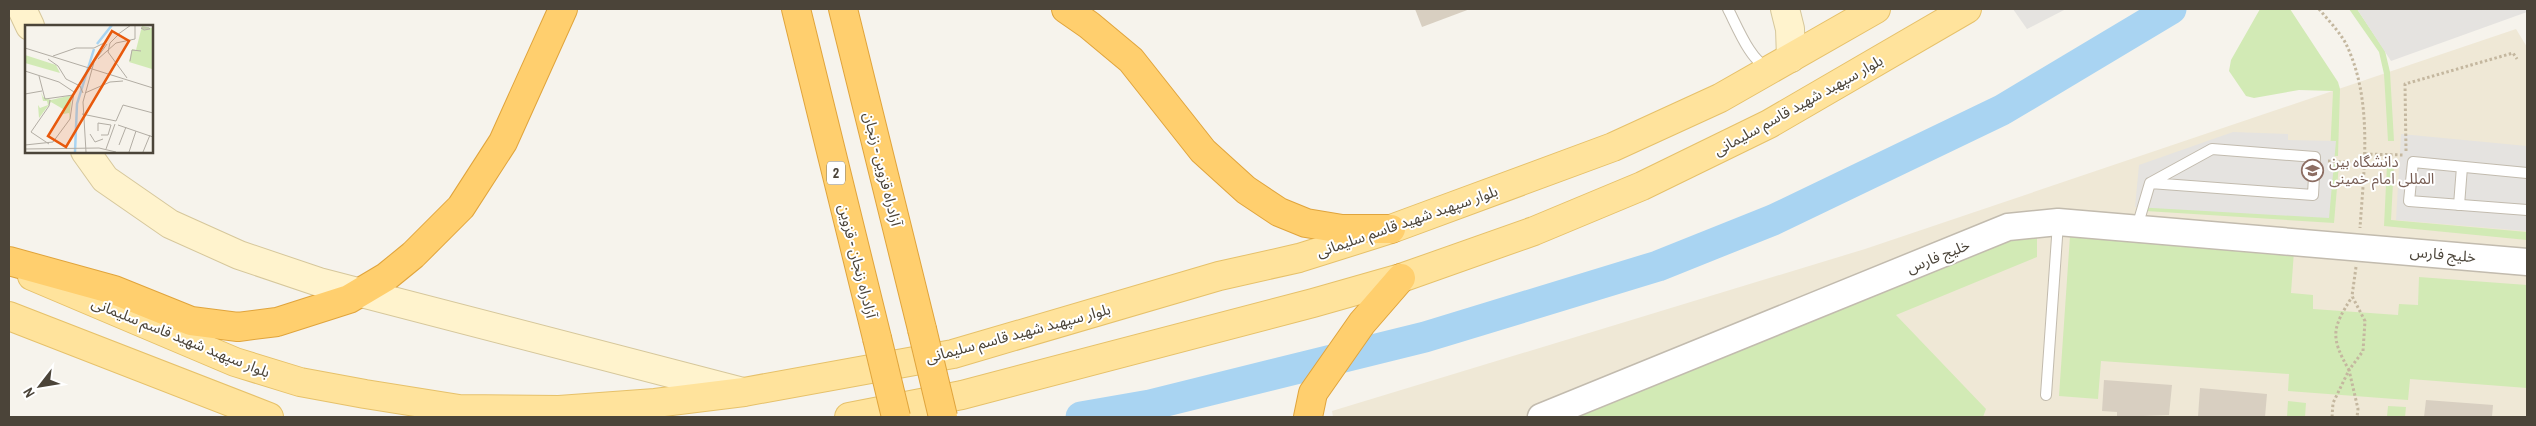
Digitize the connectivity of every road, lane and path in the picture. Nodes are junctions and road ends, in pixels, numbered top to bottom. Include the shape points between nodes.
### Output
1 (22, 9) edge
2 (563, 9) edge
3 (796, 9) edge
4 (843, 9) edge
5 (1066, 9) edge
6 (1728, 9) edge
7 (1785, 9) edge
8 (1798, 9) edge
9 (1807, 9) edge
10 (2319, 9) edge
11 (1870, 10) edge
12 (1957, 12) edge
13 (30, 25) edge
14 (2516, 59) dead end
15 (1783, 63) junction
16 (86, 152) edge
17 (2364, 154) junction
18 (2315, 160) junction
19 (2365, 163) junction
20 (2462, 166) junction
21 (2527, 173) edge
22 (2150, 183) junction
23 (2459, 205) junction
24 (2527, 210) edge
25 (2058, 222) junction
26 (2137, 228) junction
27 (1391, 229) junction
28 (2359, 247) junction
29 (9, 261) edge
30 (2527, 262) edge
31 (9, 266) edge
32 (1401, 278) junction
33 (2352, 296) junction
34 (9, 316) edge
35 (2349, 370) junction
36 (744, 392) junction
37 (2046, 395) dead end
38 (1311, 405) edge
39 (269, 417) edge
40 (849, 417) edge
41 (896, 417) edge
42 (943, 417) edge
43 (1541, 417) edge
44 (2332, 417) edge
45 (2357, 417) edge

1 - 13 main road
2 - 29 highway via 503,142 461,207 413,255 386,277 349,299 277,322 238,327 191,320 114,290
3 - 41 highway, آزادراه زنجان - قزوین / 2, bridge
4 - 42 highway, آزادراه قزوین - زنجان, bridge
5 - 27 highway via 1131,60 1203,151 1246,190 1279,212 1306,223 1342,229
6 - 15 lane via 1754,59 1764,67
7 - 15 main road via 1790,29
8 - 9 main road
10 - 17 path via 2346,45 2363,94
11 - 15 main road, بلوار سپهبد شهید قاسم سلیمانی
12 - 32 main road, بلوار سپهبد شهید قاسم سلیمانی via 1839,85 1702,158 1586,211
14 - 17 path via 2513,53 2405,84 2406,155
15 - 27 main road, بلوار سپهبد شهید قاسم سلیمانی via 1720,98 1613,147
16 - 36 main road via 105,179 170,224 239,255 319,282
17 - 19 path
18 - 19 path
18 - 22 lane via 2315,157 2212,149
18 - 22 lane via 2313,195
19 - 28 path
20 - 21 lane
20 - 23 lane
20 - 23 lane via 2413,162 2409,201
22 - 26 lane
23 - 24 lane
25 - 26 street, خلیج فارس
25 - 37 lane
25 - 43 street, خلیج فارس via 2008,227
26 - 28 street, خلیج فارس
27 - 36 main road, بلوار سپهبد شهید قاسم سلیمانی via 1299,258 1219,276 953,354
28 - 30 street, خلیج فارس
28 - 33 path
31 - 36 main road, بلوار سپهبد شهید قاسم سلیمانی via 236,362 300,382 365,394 458,409 559,410
32 - 38 highway via 1362,324
32 - 40 main road, بلوار سپهبد شهید قاسم سلیمانی via 962,394
33 - 35 path via 2365,321 2363,350
33 - 35 path via 2337,320 2336,347
34 - 39 main road
35 - 44 path via 2333,403
35 - 45 path

